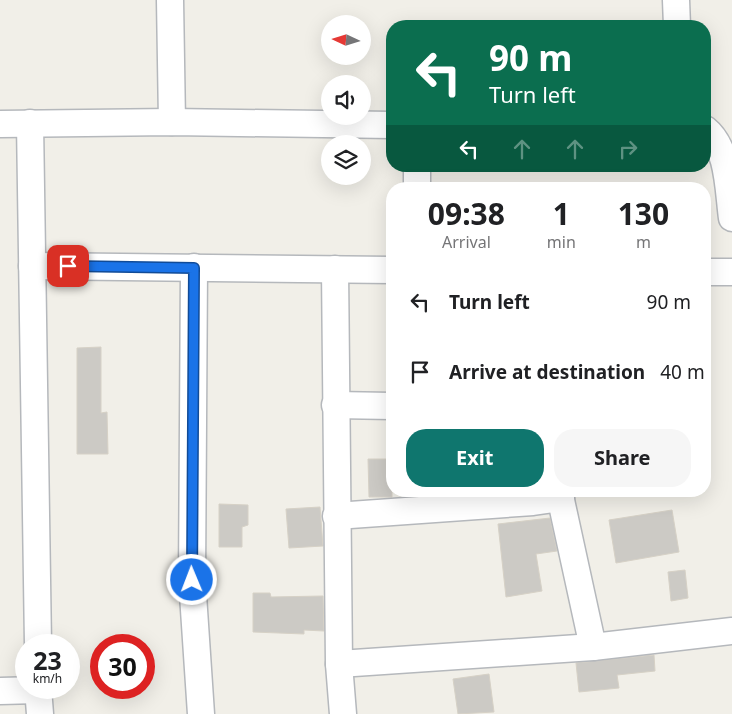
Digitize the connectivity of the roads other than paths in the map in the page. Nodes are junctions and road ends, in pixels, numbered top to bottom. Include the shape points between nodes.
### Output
1 (170, 0) edge
2 (676, 0) edge
3 (677, 20) edge
4 (172, 122) junction
5 (30, 123) junction
6 (0, 124) edge
7 (386, 125) edge
8 (711, 135) edge
9 (732, 218) edge
10 (32, 266) junction
11 (194, 268) junction
12 (335, 270) junction
13 (386, 270) edge
14 (711, 272) edge
15 (732, 272) edge
16 (336, 405) junction
17 (386, 406) edge
18 (550, 497) edge
19 (561, 497) edge
20 (336, 516) junction
21 (732, 631) edge
22 (38, 634) edge
23 (593, 647) junction
24 (339, 664) junction
25 (0, 691) edge
26 (15, 693) edge
27 (200, 714) edge
28 (343, 714) edge

1 - 4 street
2 - 3 street
4 - 5 street
4 - 7 street
5 - 6 street
5 - 10 street
8 - 9 street via 718,141 724,163
10 - 11 street
10 - 22 street
11 - 12 street
11 - 27 street via 192,580
12 - 13 street
12 - 16 street
14 - 15 street
16 - 17 street
16 - 20 street
18 - 20 street via 533,502
19 - 23 street
20 - 24 street
21 - 23 street
23 - 24 street
24 - 28 street
25 - 26 street

